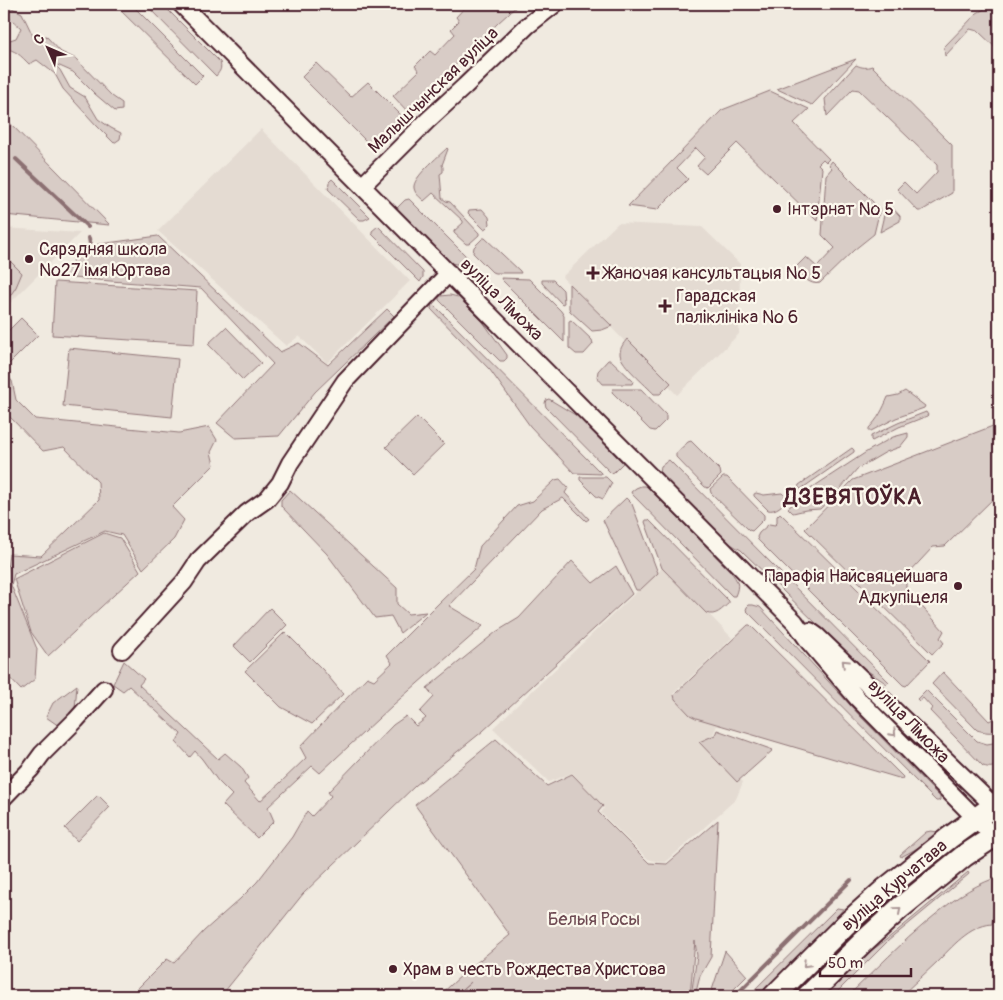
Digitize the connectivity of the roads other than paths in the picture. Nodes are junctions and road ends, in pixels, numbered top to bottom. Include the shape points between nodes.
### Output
1 (181, 4) edge
2 (555, 4) edge
3 (362, 186) junction
4 (449, 273) junction
5 (795, 622) junction
6 (122, 650) dead end
7 (104, 689) dead end
8 (4, 798) edge
9 (998, 806) edge
10 (976, 819) junction
11 (997, 837) edge
12 (774, 996) edge
13 (808, 996) edge

1 - 3 street, вуліца Ліможа
2 - 3 street, Малышчынская вуліца via 527,26
3 - 4 street, вуліца Ліможа
4 - 5 street, вуліца Ліможа
4 - 6 street via 345,381 290,463 280,484 267,499 247,513 198,560 184,582
9 -> 5 street, вуліца Ліможа via 817,636
5 -> 10 street, вуліца Ліможа via 858,699
7 - 8 street
9 - 10 main road, вуліца Курчатава
10 - 11 street, вуліца Ліможа
10 -> 12 main road, вуліца Курчатава via 884,890
13 -> 11 main road, вуліца Курчатава via 900,908 964,856

